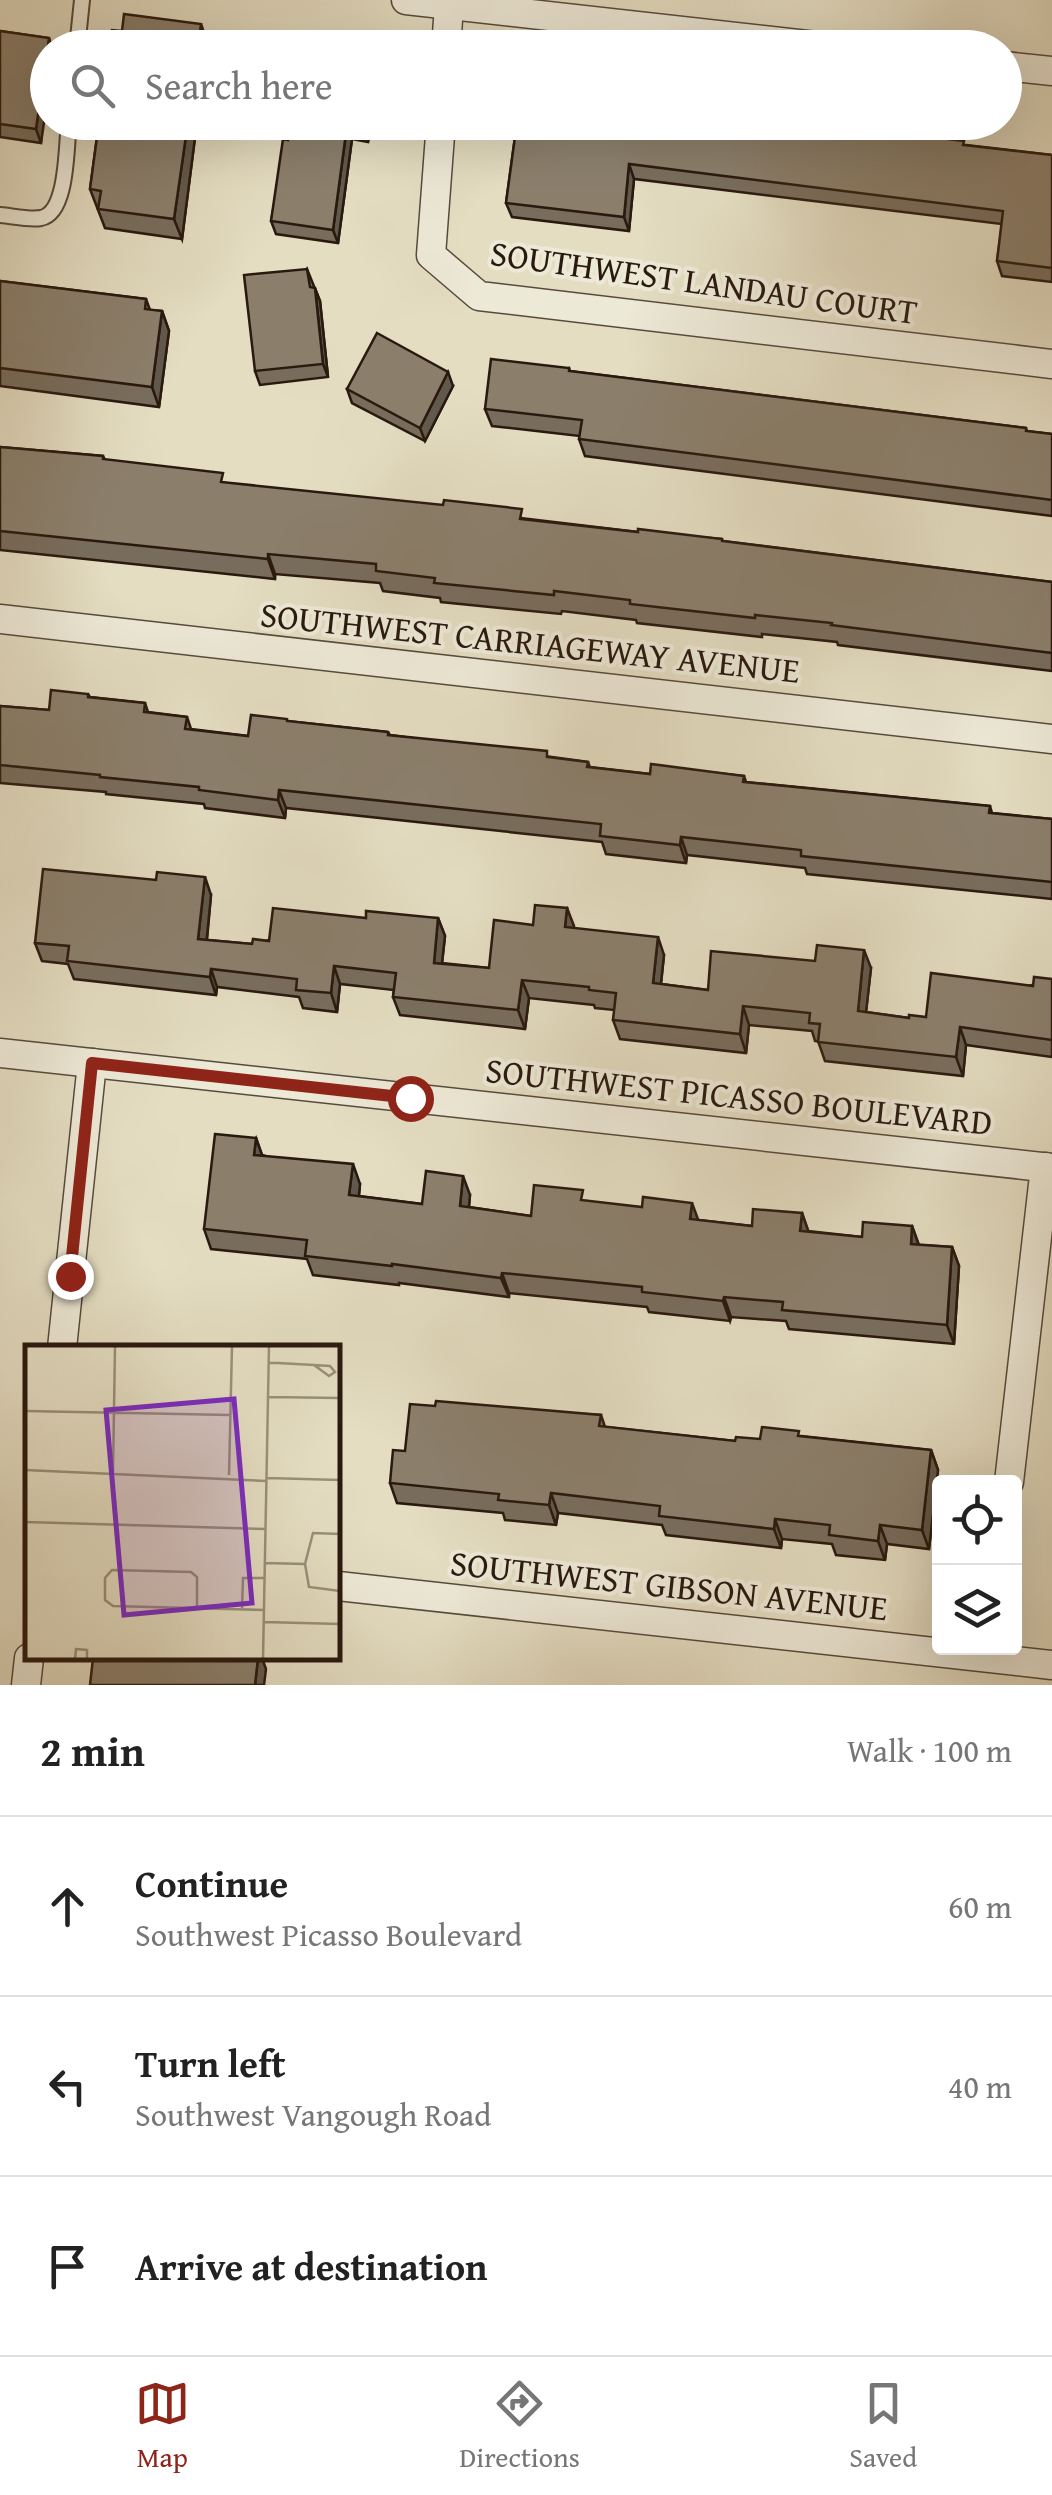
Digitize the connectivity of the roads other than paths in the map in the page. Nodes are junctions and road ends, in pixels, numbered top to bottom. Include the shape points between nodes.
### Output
1 (82, 0) edge
2 (406, 0) edge
3 (449, 6) junction
4 (79, 30) edge
5 (447, 30) edge
6 (669, 30) edge
7 (1022, 68) edge
8 (1052, 71) edge
9 (67, 140) edge
10 (439, 140) edge
11 (0, 215) edge
12 (1052, 364) edge
13 (0, 620) edge
14 (1052, 739) edge
15 (0, 1053) edge
16 (92, 1063) junction
17 (1049, 1168) edge
18 (62, 1345) edge
19 (1011, 1475) edge
20 (340, 1586) edge
21 (30, 1660) edge
22 (989, 1664) edge
23 (1052, 1665) edge
24 (26, 1685) edge

1 - 4 lane
2 - 3 street
3 - 5 street
3 - 6 street
7 - 8 street
9 - 11 lane via 61,200 52,213
10 - 12 street, SOUTHWEST LANDAU COURT via 431,255 479,296
13 - 14 street, SOUTHWEST CARRIAGEWAY AVENUE
15 - 16 street, SOUTHWEST PICASSO BOULEVARD
16 - 17 street, SOUTHWEST PICASSO BOULEVARD
16 - 18 street
17 - 19 street
20 - 22 street, SOUTHWEST GIBSON AVENUE
21 - 24 street
22 - 23 street, SOUTHWEST GIBSON AVENUE

